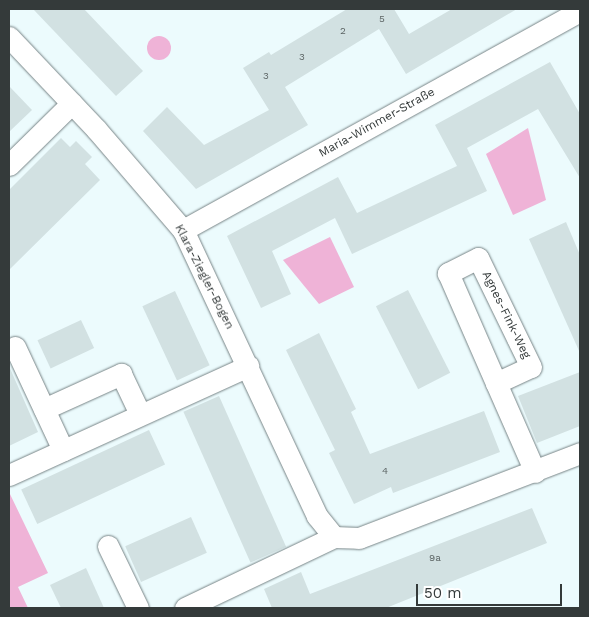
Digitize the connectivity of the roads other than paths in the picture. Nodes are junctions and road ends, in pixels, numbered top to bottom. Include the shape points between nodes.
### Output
1 (574, 17) edge
2 (9, 37) edge
3 (72, 103) junction
4 (9, 165) edge
5 (183, 230) junction
6 (15, 347) dead end
7 (248, 366) junction
8 (496, 383) junction
9 (44, 409) junction
10 (140, 414) junction
11 (63, 450) junction
12 (580, 453) edge
13 (535, 472) junction
14 (9, 475) edge
15 (334, 537) junction
16 (108, 546) dead end
17 (224, 600) edge
18 (138, 608) edge
19 (185, 608) edge

1 - 5 street, Maria-Wimmer-Straße
2 - 3 street, Klara-Ziegler-Bogen
3 - 4 street
3 - 5 street, Klara-Ziegler-Bogen
5 - 7 street, Klara-Ziegler-Bogen
6 - 9 street
7 - 10 street
7 - 15 street, Klara-Ziegler-Bogen via 316,516
8 - 8 street, Agnes-Fink-Weg via 448,273 478,258 531,367
8 - 13 street, Agnes-Fink-Weg
9 - 10 street via 121,374
9 - 11 street
10 - 11 street
11 - 14 street
12 - 13 street
13 - 15 street via 359,538
15 - 17 street
16 - 18 street
17 - 19 street

